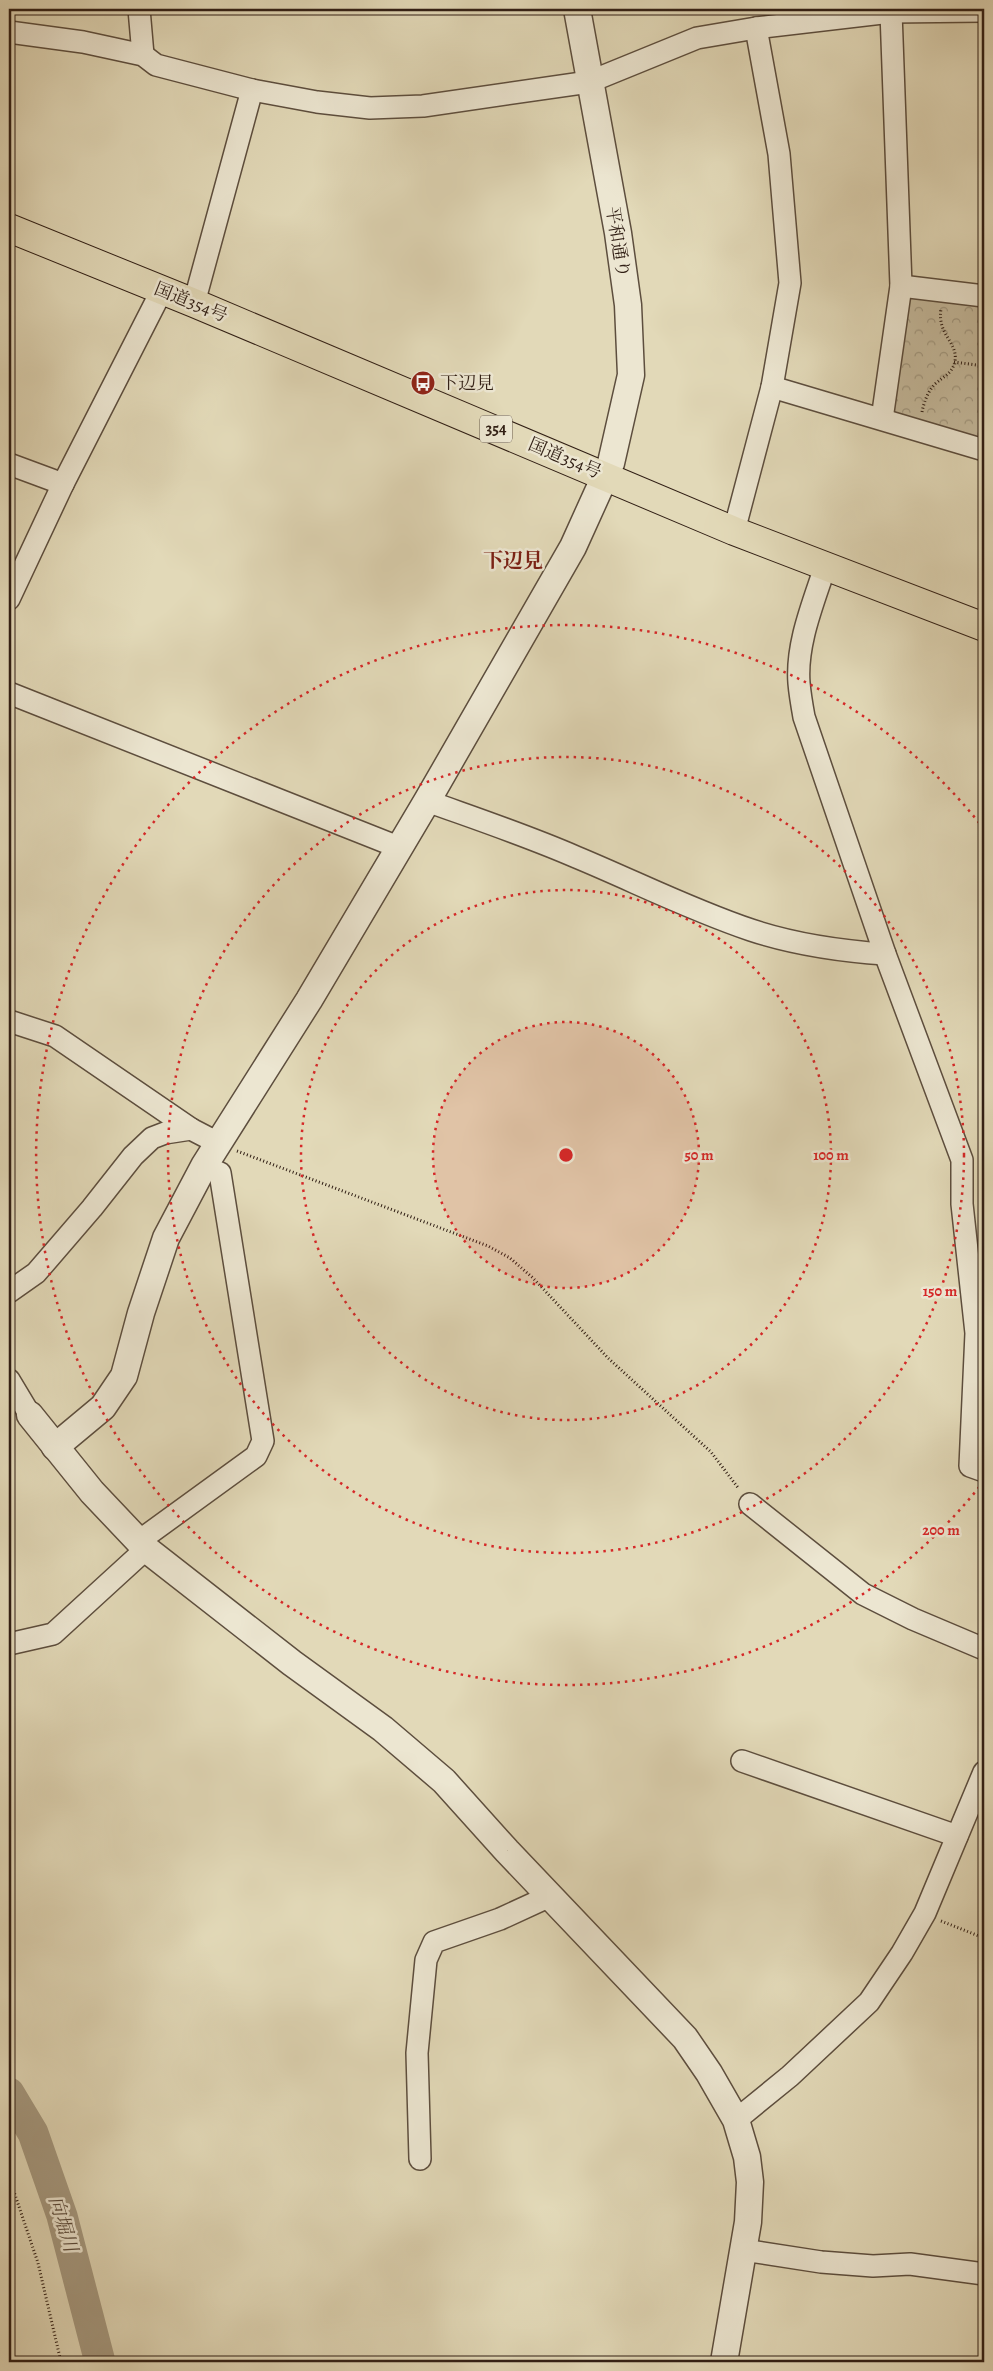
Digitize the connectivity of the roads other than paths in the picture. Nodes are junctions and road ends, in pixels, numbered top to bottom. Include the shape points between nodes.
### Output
1 (139, 9) edge
2 (577, 9) edge
3 (984, 11) edge
4 (891, 12) junction
5 (830, 14) edge
6 (756, 28) junction
7 (9, 32) edge
8 (143, 55) junction
9 (589, 82) junction
10 (252, 90) junction
11 (9, 228) edge
12 (901, 286) junction
13 (162, 290) junction
14 (984, 296) edge
15 (194, 303) junction
16 (772, 387) junction
17 (882, 419) junction
18 (984, 450) edge
19 (9, 464) edge
20 (604, 475) junction
21 (63, 484) junction
22 (734, 531) junction
23 (825, 568) junction
24 (9, 598) edge
25 (984, 626) edge
26 (9, 693) edge
27 (427, 801) junction
28 (398, 847) junction
29 (885, 954) junction
30 (9, 1022) edge
31 (191, 1129) junction
32 (218, 1143) junction
33 (204, 1166) junction
34 (9, 1292) edge
35 (9, 1380) edge
36 (30, 1415) joint
37 (55, 1447) junction
38 (984, 1471) edge
39 (750, 1504) road end
40 (142, 1545) junction
41 (9, 1644) edge
42 (984, 1649) edge
43 (742, 1761) dead end
44 (984, 1772) edge
45 (957, 1836) junction
46 (550, 1896) junction
47 (736, 2120) junction
48 (420, 2160) dead end
49 (743, 2250) junction
50 (984, 2274) edge
51 (724, 2362) edge

1 - 8 street
2 - 9 street, 平和通り
3 - 4 street
4 - 5 street
4 - 12 street
5 - 6 street
6 - 9 street via 697,38
6 - 16 street via 779,154 790,283
7 - 8 street via 83,42
8 - 10 street via 156,66
9 - 10 street via 423,106 370,108
9 - 20 street, 平和通り via 618,233 628,305 631,375 611,463
10 - 15 street
11 - 13 highway, 国道354号 / 354
12 - 14 street
12 - 17 street
13 - 15 highway, 国道354号 / 354
13 - 21 street
15 - 20 highway, 国道354号 / 354
16 - 17 street
16 - 22 street
17 - 18 street
19 - 21 street
20 - 22 highway, 国道354号 / 354
20 - 27 street, 平和通り via 573,547
21 - 24 street
22 - 23 highway, 国道354号 / 354
23 - 25 highway, 国道354号 / 354
23 - 29 street via 805,628 800,655 799,682 804,718
26 - 28 street
27 - 28 street, 平和通り
27 - 29 street via 574,856 753,931 815,945
28 - 32 street, 平和通り via 309,1000
29 - 38 street via 962,1160 962,1204 976,1333 970,1466
30 - 31 street via 55,1036
31 - 32 street
31 - 34 street via 165,1132 152,1138 133,1156 36,1273
32 - 33 street, 平和通り
33 - 37 street, 平和通り via 166,1238 124,1376 103,1407
33 - 40 street via 220,1173 263,1441 256,1456
35 - 36 street
36 - 37 street
37 - 40 street
39 - 42 street via 863,1594
40 - 41 street via 53,1634
40 - 46 street via 414,1754 444,1781
43 - 45 street
44 - 45 street
45 - 47 street via 925,1913 869,2002 790,2076
46 - 47 street via 685,2038
46 - 48 street via 500,1919 434,1942 426,1960 417,2053
47 - 49 street via 747,2157 750,2182
49 - 50 street via 821,2262 873,2266 910,2264
49 - 51 street

